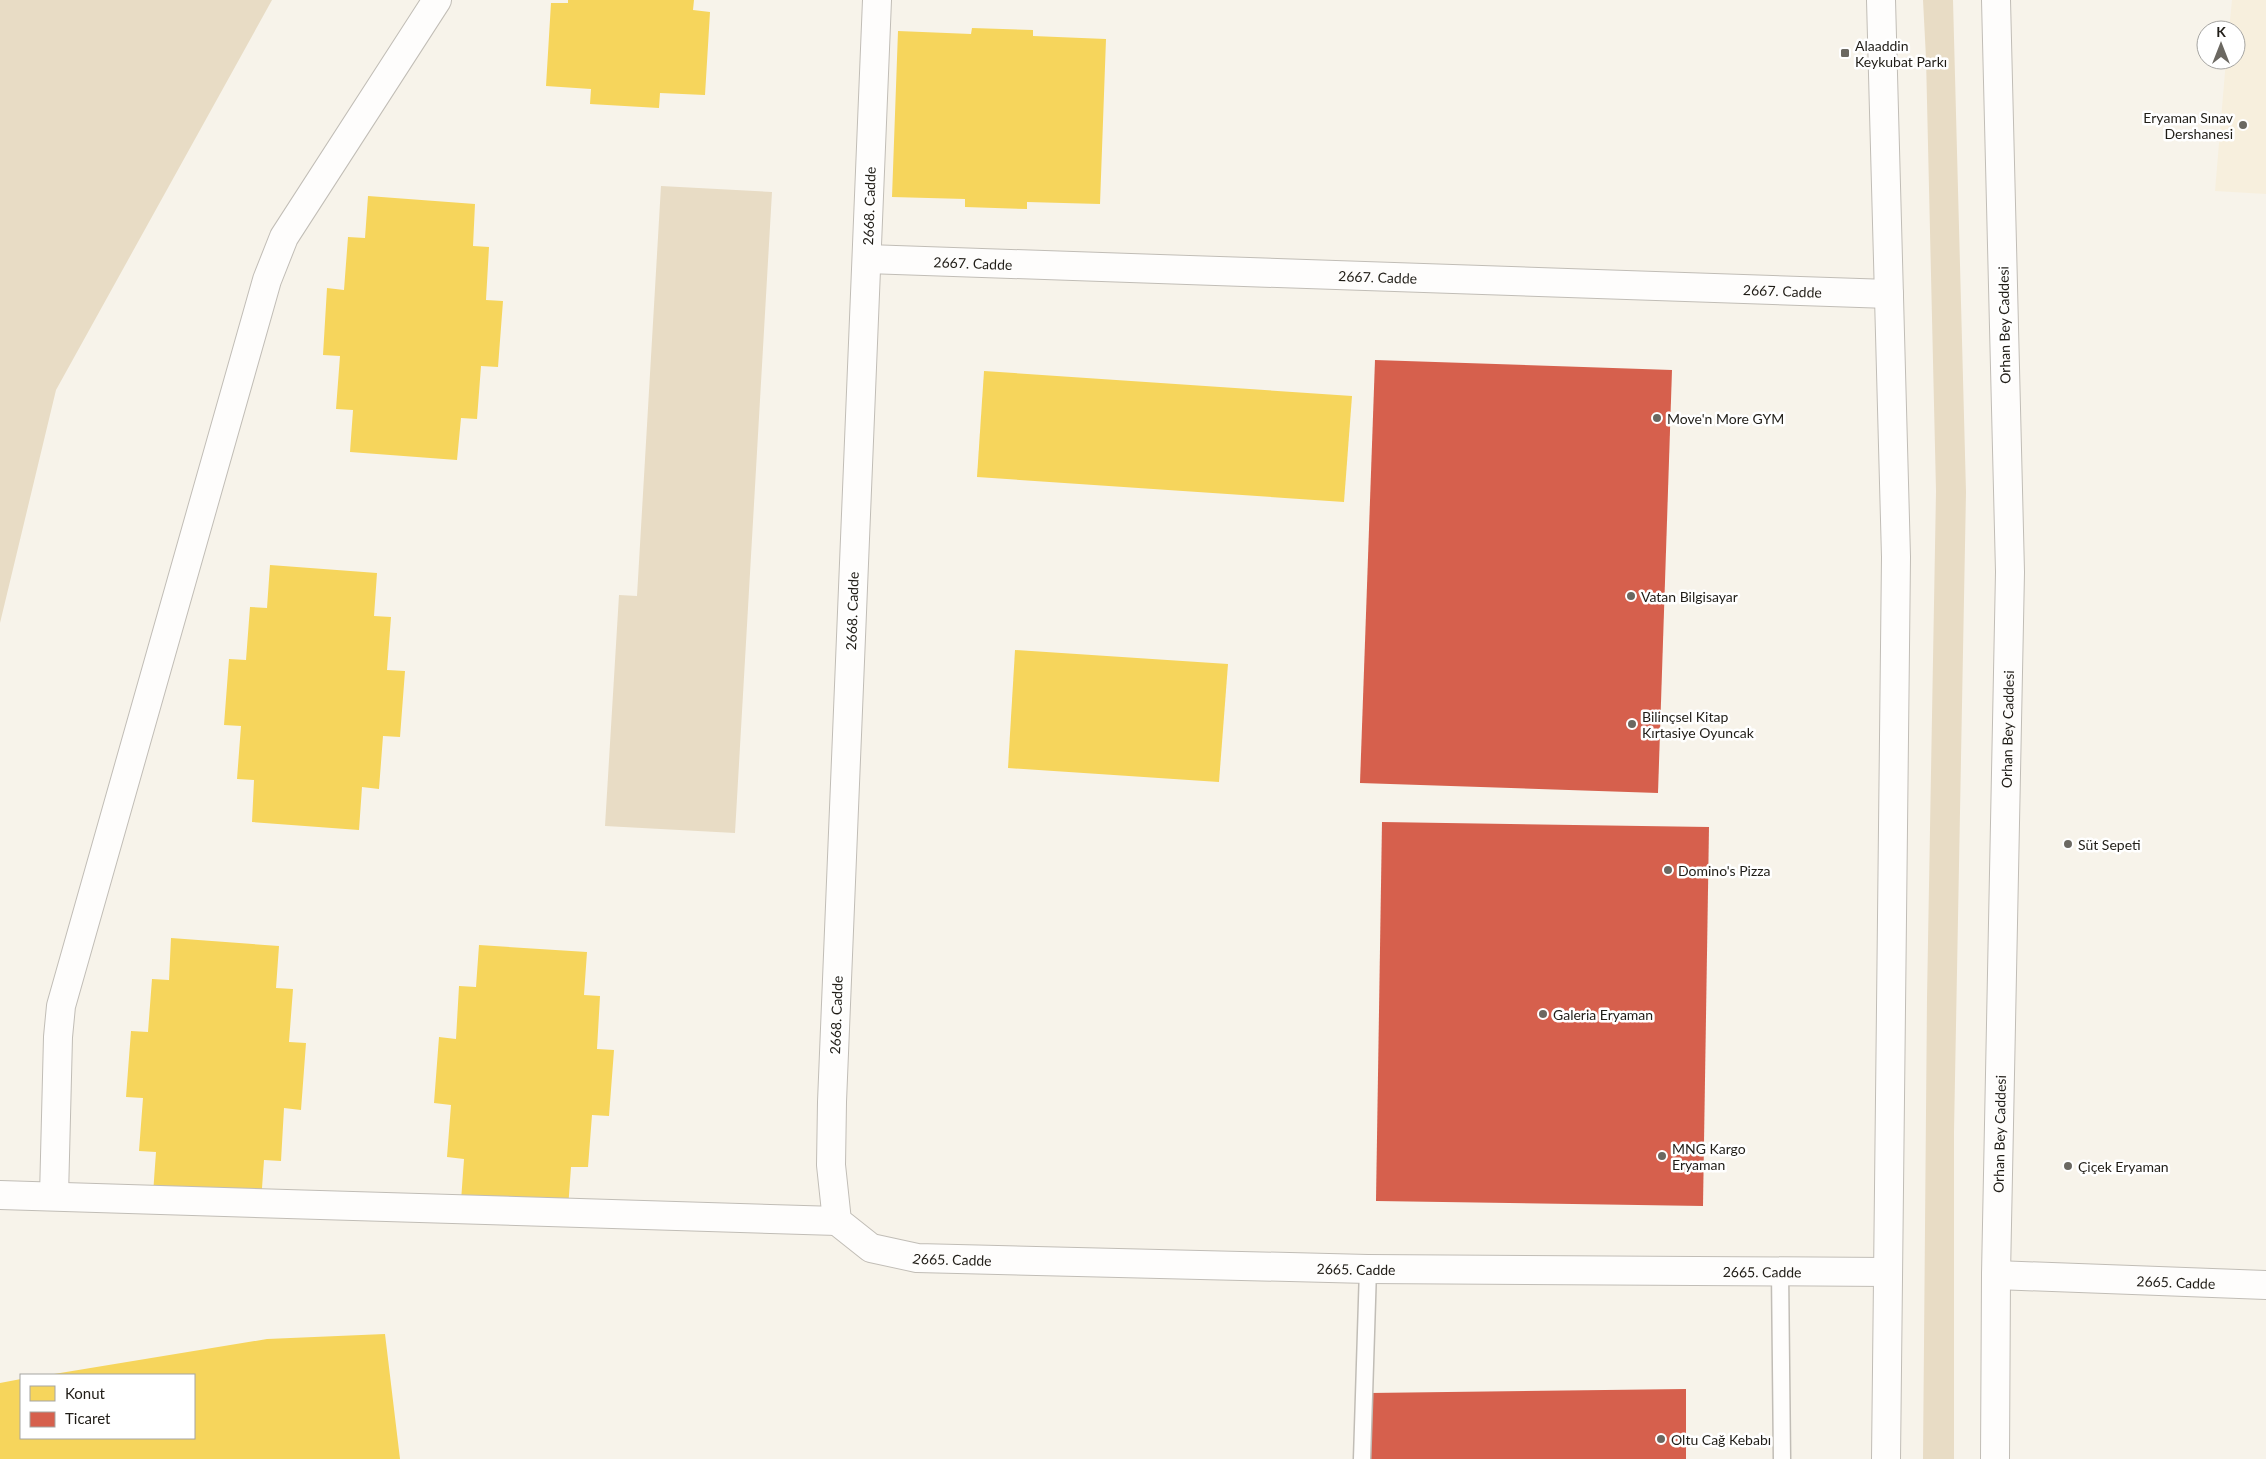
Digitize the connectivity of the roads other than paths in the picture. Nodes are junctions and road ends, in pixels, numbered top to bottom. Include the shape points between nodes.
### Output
1 (437, 0) edge
2 (877, 0) edge
3 (1881, 0) edge
4 (1996, 0) edge
5 (867, 259) junction
6 (1889, 294) junction
7 (0, 1195) edge
8 (54, 1196) junction
9 (837, 1221) junction
10 (1368, 1269) junction
11 (1780, 1270) junction
12 (1887, 1272) junction
13 (1996, 1275) junction
14 (2266, 1285) edge
15 (1362, 1459) edge
16 (1782, 1459) edge
17 (1886, 1459) edge
18 (1995, 1459) edge

1 - 8 street via 284,237 267,280 61,1006
2 - 5 street, 2668. Cadde
3 - 6 street
4 - 13 street, Orhan Bey Caddesi via 2010,572
5 - 6 street, 2667. Cadde
5 - 9 street, 2668. Cadde via 832,1102 831,1165
6 - 12 street via 1896,557
7 - 8 street
8 - 9 street
9 - 10 street, 2665. Cadde via 871,1248 917,1258
10 - 11 street, 2665. Cadde
10 - 15 lane
11 - 12 street, 2665. Cadde
11 - 16 lane
12 - 17 street
13 - 14 street, 2665. Cadde
13 - 18 street, Orhan Bey Caddesi

